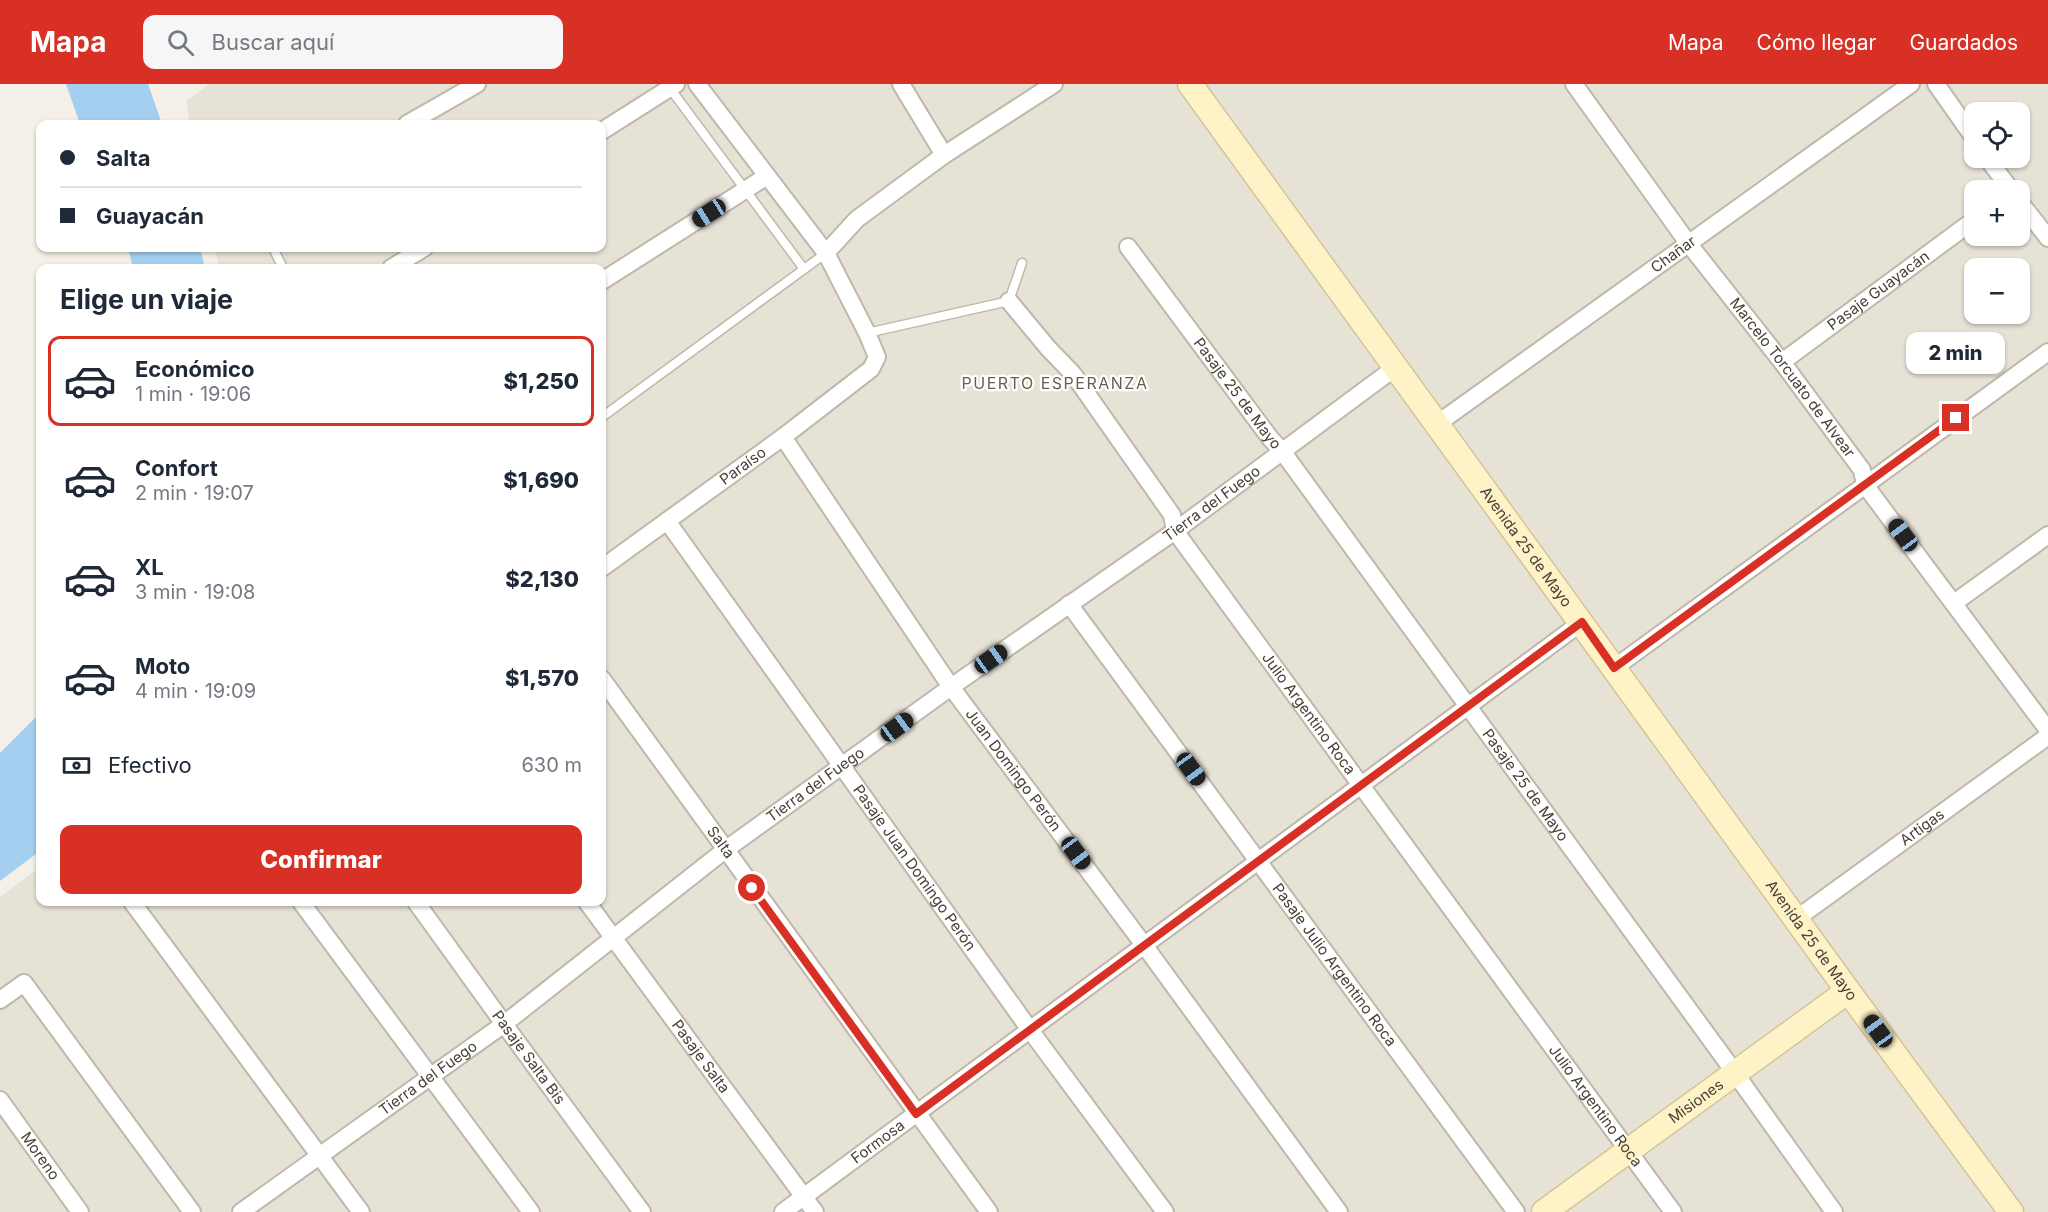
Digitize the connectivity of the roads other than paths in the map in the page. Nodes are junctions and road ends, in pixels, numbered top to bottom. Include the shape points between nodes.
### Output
1 (477, 84) edge
2 (697, 84) edge
3 (901, 84) edge
4 (1054, 84) edge
5 (1190, 84) edge
6 (1574, 84) edge
7 (1911, 84) edge
8 (1936, 84) edge
9 (671, 85) edge
10 (414, 120) edge
11 (1964, 124) edge
12 (606, 128) edge
13 (944, 156) junction
14 (767, 176) junction
15 (744, 190) junction
16 (2030, 215) edge
17 (1964, 227) edge
18 (2048, 238) edge
19 (1688, 243) junction
20 (1128, 247) dead end
21 (418, 252) edge
22 (826, 253) junction
23 (1022, 263) dead end
24 (398, 264) edge
25 (804, 269) junction
26 (606, 278) edge
27 (1009, 301) junction
28 (867, 333) junction
29 (2048, 352) edge
30 (1782, 362) junction
31 (1396, 367) junction
32 (606, 414) edge
33 (1437, 424) junction
34 (783, 437) junction
35 (1281, 451) junction
36 (1864, 484) junction
37 (668, 521) junction
38 (1174, 531) junction
39 (2048, 535) edge
40 (606, 565) edge
41 (1954, 603) junction
42 (1069, 604) junction
43 (1582, 622) junction
44 (1614, 668) junction
45 (606, 685) edge
46 (951, 687) junction
47 (1467, 707) junction
48 (2048, 730) edge
49 (2048, 736) edge
50 (842, 767) junction
51 (1361, 786) junction
52 (725, 850) junction
53 (1258, 861) junction
54 (135, 906) edge
55 (304, 906) edge
56 (419, 906) edge
57 (591, 906) edge
58 (1796, 919) junction
59 (614, 936) junction
60 (1144, 945) junction
61 (1848, 991) junction
62 (0, 1000) edge
63 (504, 1024) junction
64 (1030, 1030) junction
65 (1735, 1073) junction
66 (432, 1076) junction
67 (0, 1101) edge
68 (916, 1114) junction
69 (1629, 1150) junction
70 (320, 1155) junction
71 (804, 1197) junction
72 (80, 1212) edge
73 (192, 1212) edge
74 (241, 1212) edge
75 (362, 1212) edge
76 (531, 1212) edge
77 (642, 1212) edge
78 (783, 1212) edge
79 (815, 1212) edge
80 (989, 1212) edge
81 (1165, 1212) edge
82 (1339, 1212) edge
83 (1516, 1212) edge
84 (1544, 1212) edge
85 (1674, 1212) edge
86 (1834, 1212) edge
87 (2011, 1212) edge

1 - 10 street
2 - 14 street
3 - 13 street
4 - 13 street
5 - 31 main road, Avenida 25 de Mayo
6 - 19 street, Marcelo Torcuato de Alvear
7 - 19 street, Chañar
8 - 11 street
9 - 12 street
9 - 15 lane
13 - 22 street via 857,219
14 - 15 street
14 - 22 street
15 - 25 lane
15 - 26 street
16 - 18 street
17 - 30 street, Pasaje Guayacán
19 - 30 street, Marcelo Torcuato de Alvear
19 - 33 street, Chañar
20 - 35 street, Pasaje 25 de Mayo
21 - 24 street
22 - 25 lane
22 - 28 street
23 - 27 lane
25 - 32 lane
27 - 28 lane
27 - 38 street, Julio Argentino Roca via 1073,374 1172,515
28 - 34 street, Paraíso via 877,357 872,369
29 - 36 street
30 - 36 street, Marcelo Torcuato de Alvear via 1862,470
31 - 33 main road, Avenida 25 de Mayo
31 - 35 street, Tierra del Fuego
33 - 43 main road, Avenida 25 de Mayo
34 - 37 street, Paraíso
34 - 46 street, Juan Domingo Perón
35 - 38 street, Tierra del Fuego
35 - 47 street, Pasaje 25 de Mayo
36 - 41 street, Marcelo Torcuato de Alvear
36 - 44 street
37 - 40 street, Paraíso
37 - 50 street, Pasaje Juan Domingo Perón
38 - 42 street, Tierra del Fuego
38 - 51 street, Julio Argentino Roca
39 - 41 street
41 - 48 street, Marcelo Torcuato de Alvear
42 - 46 street, Tierra del Fuego
42 - 53 street, Pasaje Julio Argentino Roca
43 - 44 main road, Avenida 25 de Mayo
43 - 47 street, Formosa
44 - 58 main road, Avenida 25 de Mayo
45 - 52 street, Salta
46 - 50 street, Tierra del Fuego
46 - 60 street, Juan Domingo Perón
47 - 51 street, Formosa
47 - 65 street, Pasaje 25 de Mayo
49 - 58 street, Artigas
50 - 52 street, Tierra del Fuego
50 - 64 street, Pasaje Juan Domingo Perón
51 - 53 street, Formosa
51 - 69 street, Julio Argentino Roca
52 - 59 street, Tierra del Fuego
52 - 68 street, Salta
53 - 60 street, Formosa
53 - 83 street, Pasaje Julio Argentino Roca
54 - 70 street
55 - 66 street
56 - 63 street, Pasaje Salta Bis
57 - 59 street, Pasaje Salta
58 - 61 main road, Avenida 25 de Mayo
59 - 63 street, Tierra del Fuego
59 - 71 street, Pasaje Salta
60 - 64 street, Formosa
60 - 82 street, Juan Domingo Perón
61 - 65 main road, Misiones
61 - 87 main road, Avenida 25 de Mayo
62 - 73 street via 24,983
63 - 66 street, Tierra del Fuego
63 - 77 street, Pasaje Salta Bis
64 - 68 street, Formosa
64 - 81 street, Pasaje Juan Domingo Perón
65 - 69 main road, Misiones
65 - 86 street, Pasaje 25 de Mayo
66 - 70 street, Tierra del Fuego
66 - 76 street
67 - 72 street, Moreno
68 - 71 street, Formosa
68 - 80 street, Salta
69 - 84 main road, Misiones
69 - 85 street, Julio Argentino Roca
70 - 74 street, Tierra del Fuego
70 - 75 street
71 - 78 street, Formosa
71 - 79 street, Pasaje Salta

